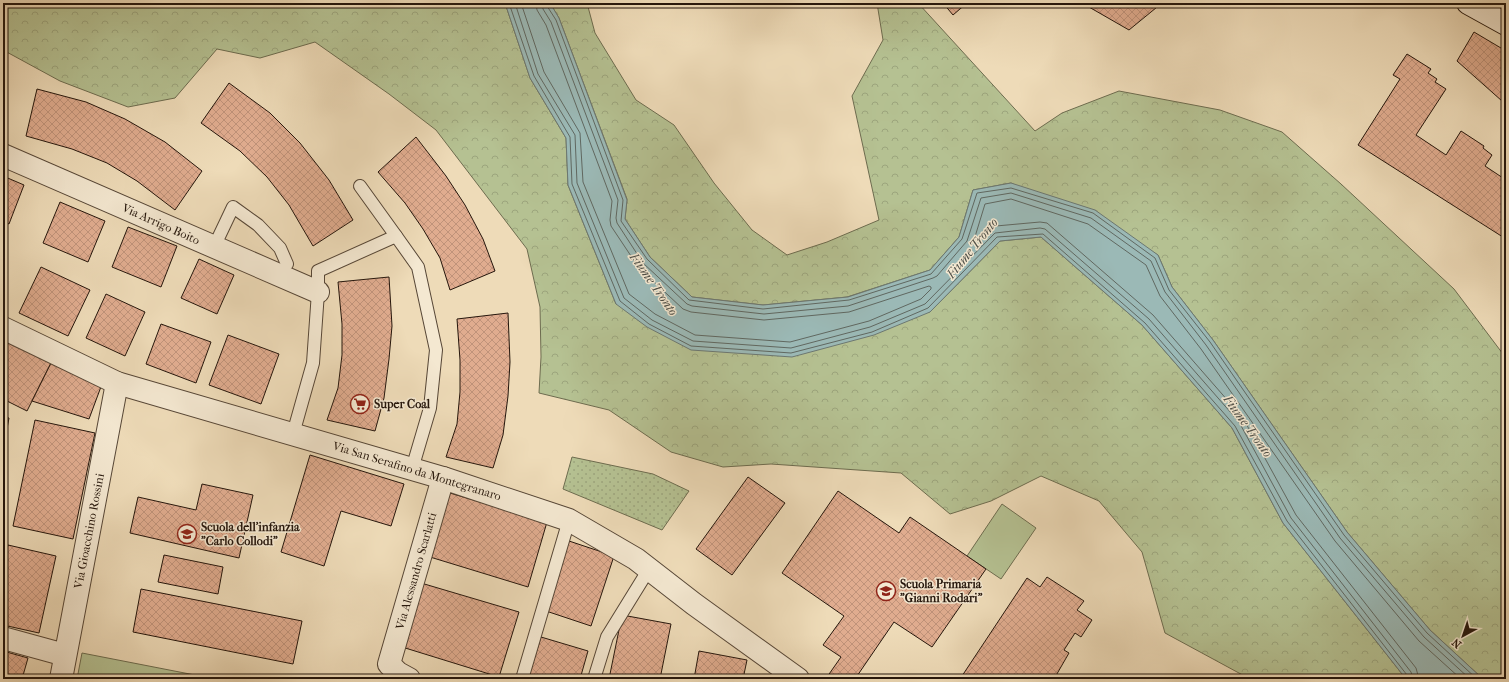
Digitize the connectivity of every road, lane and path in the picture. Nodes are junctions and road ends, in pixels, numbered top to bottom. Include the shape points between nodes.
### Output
1 (1468, 3) edge
2 (1506, 24) edge
3 (3, 155) edge
4 (360, 186) dead end
5 (396, 236) junction
6 (214, 247) junction
7 (287, 264) dead end
8 (318, 292) junction
9 (3, 328) edge
10 (117, 383) junction
11 (292, 434) junction
12 (412, 469) junction
13 (443, 478) junction
14 (569, 520) junction
15 (649, 569) junction
16 (3, 638) edge
17 (65, 655) junction
18 (789, 676) edge
19 (60, 679) edge
20 (409, 679) edge
21 (522, 679) edge
22 (594, 679) edge

1 - 2 street
3 - 6 street, Via Arrigo Boito
4 - 5 lane
5 - 8 lane via 318,271
5 - 12 lane via 418,267 436,350 430,408
6 - 7 lane via 233,207 258,225 280,248
6 - 8 street, Via Arrigo Boito
8 - 11 lane via 313,363
9 - 10 street, Via San Serafino da Montegranaro
10 - 11 street, Via San Serafino da Montegranaro
10 - 17 street, Via Gioacchino Rossini
11 - 12 street, Via San Serafino da Montegranaro
12 - 13 street, Via San Serafino da Montegranaro
13 - 14 street, Via San Serafino da Montegranaro
13 - 20 street, Via Alessandro Scarlatti via 389,664
14 - 15 street, Via San Serafino da Montegranaro
14 - 21 lane
15 - 18 street, Via San Serafino da Montegranaro
15 - 22 lane via 607,637
16 - 17 street
17 - 19 street, Via Gioacchino Rossini

